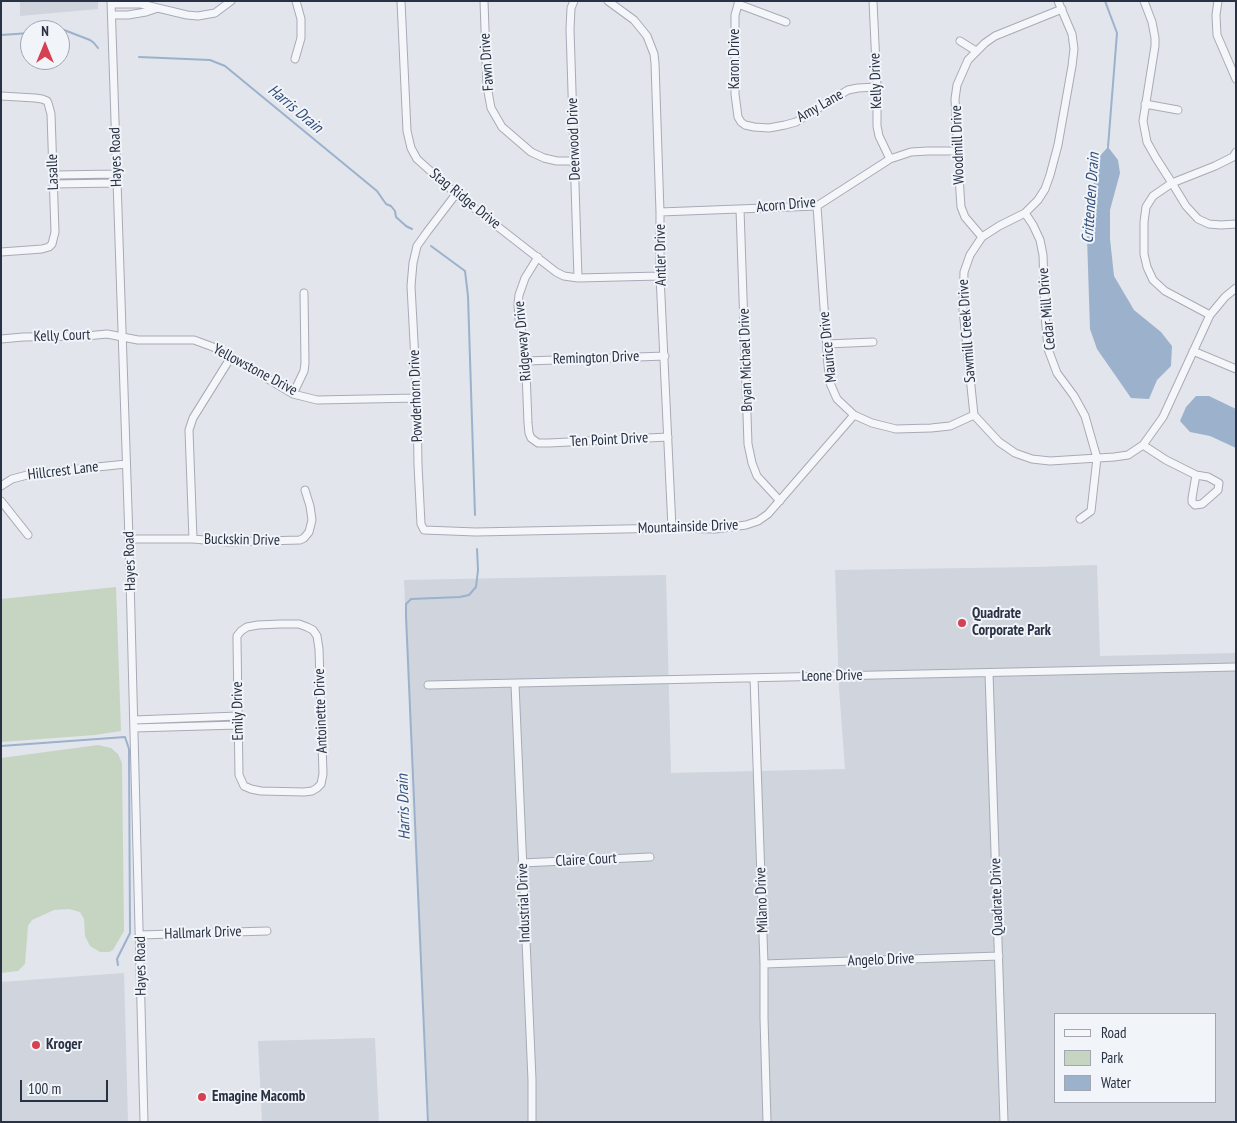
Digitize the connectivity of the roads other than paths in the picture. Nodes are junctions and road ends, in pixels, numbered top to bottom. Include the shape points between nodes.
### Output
1 (231, 1) edge
2 (296, 1) edge
3 (401, 1) edge
4 (484, 1) edge
5 (574, 1) edge
6 (608, 1) edge
7 (873, 1) edge
8 (1058, 1) edge
9 (1144, 1) edge
10 (1218, 1) edge
11 (111, 3) edge
12 (738, 3) edge
13 (158, 8) junction
14 (1062, 9) junction
15 (112, 15) junction
16 (786, 22) dead end
17 (960, 41) dead end
18 (976, 51) junction
19 (295, 59) dead end
20 (1236, 79) edge
21 (877, 87) junction
22 (1, 96) edge
23 (1145, 104) junction
24 (1178, 110) dead end
25 (738, 116) joint
26 (958, 151) junction
27 (1236, 152) edge
28 (890, 159) junction
29 (575, 161) junction
30 (116, 174) junction
31 (54, 175) junction
32 (1172, 183) junction
33 (54, 184) junction
34 (117, 184) junction
35 (456, 194) junction
36 (817, 206) junction
37 (740, 209) junction
38 (660, 212) junction
39 (1025, 213) junction
40 (1236, 224) edge
41 (982, 237) junction
42 (1, 252) edge
43 (538, 257) junction
44 (660, 276) junction
45 (578, 278) junction
46 (1236, 288) edge
47 (304, 293) dead end
48 (1210, 315) junction
49 (123, 338) junction
50 (1, 339) edge
51 (873, 342) dead end
52 (827, 344) junction
53 (1193, 351) junction
54 (664, 356) junction
55 (231, 357) junction
56 (527, 361) junction
57 (1236, 369) edge
58 (294, 394) junction
59 (417, 398) junction
60 (854, 415) junction
61 (974, 415) junction
62 (668, 437) junction
63 (550, 443) joint
64 (1144, 445) junction
65 (1097, 458) junction
66 (126, 464) junction
67 (1196, 475) junction
68 (1, 486) edge
69 (305, 490) dead end
70 (1, 501) edge
71 (780, 501) junction
72 (1080, 519) dead end
73 (672, 528) junction
74 (504, 531) joint
75 (28, 536) dead end
76 (129, 539) junction
77 (193, 539) junction
78 (319, 649) joint
79 (1236, 667) edge
80 (988, 673) junction
81 (754, 678) junction
82 (515, 684) junction
83 (428, 685) dead end
84 (238, 716) junction
85 (191, 718) junction
86 (134, 720) junction
87 (238, 725) junction
88 (192, 726) junction
89 (134, 728) junction
90 (239, 775) joint
91 (650, 857) dead end
92 (522, 863) junction
93 (267, 931) dead end
94 (140, 935) junction
95 (999, 956) junction
96 (764, 964) junction
97 (144, 1122) edge
98 (532, 1122) edge
99 (768, 1122) edge
100 (1004, 1122) edge

1 - 13 street via 215,13 198,16
2 - 19 street via 302,19
3 - 35 street, Stag Ridge Drive via 406,131 410,148 417,159
4 - 29 street, Fawn Drive via 487,86 491,108 502,127 531,152 557,161
5 - 29 street, Deerwood Drive via 570,30
6 - 38 street, Antler Drive via 634,20 647,36 654,54
7 - 21 street, Kelly Drive
8 - 14 street, Sawmill Creek Drive
9 - 23 street via 1155,38
10 - 20 street via 1217,35
11 - 13 street
11 - 15 street, Hayes Road
12 - 16 street
12 - 25 street, Karon Drive via 735,15 735,94
13 - 15 street
14 - 18 street, Woodmill Drive via 996,36
14 - 39 street, Sawmill Creek Drive via 1074,49 1056,158 1045,189
15 - 30 street, Hayes Road
17 - 18 street
18 - 26 street, Woodmill Drive via 968,60 957,85
21 - 25 street, Amy Lane via 848,90 796,122 785,125 754,127 745,125
21 - 28 street, Kelly Drive via 877,126
22 - 31 street, Lasalle via 47,101 51,114
23 - 24 street
23 - 32 street via 1143,121 1147,142
26 - 28 street, Acorn Drive via 912,152
26 - 41 street, Woodmill Drive via 964,217
27 - 32 street via 1233,157
28 - 36 street, Acorn Drive
29 - 45 street, Deerwood Drive
30 - 31 street
30 - 34 street, Hayes Road
31 - 33 street, Lasalle
32 - 40 street via 1198,220 1209,224
32 - 48 street via 1153,196 1146,206 1144,254 1153,280 1165,291
33 - 34 street
33 - 42 street, Lasalle via 55,232 52,244 46,248
34 - 49 street, Hayes Road
35 - 43 street, Stag Ridge Drive
35 - 59 street, Powderhorn Drive via 417,246 412,263
36 - 37 street, Acorn Drive
36 - 52 street, Maurice Drive
37 - 38 street, Acorn Drive
37 - 71 street, Bryan Michael Drive via 748,444 758,476
38 - 44 street, Antler Drive
39 - 41 street, Sawmill Creek Drive
39 - 65 street, Cedar Mill Drive via 1040,240 1043,255 1048,348 1057,373 1085,416
41 - 61 street, Sawmill Creek Drive via 966,264 963,284
43 - 45 street, Stag Ridge Drive via 556,272
43 - 56 street, Ridgeway Drive via 525,278 518,304
44 - 45 street, Stag Ridge Drive
44 - 54 street, Antler Drive
46 - 48 street
47 - 58 street via 305,363
48 - 53 street
49 - 50 street, Kelly Court via 107,334
49 - 55 street, Yellowstone Drive via 194,340
49 - 66 street, Hayes Road
51 - 52 street
52 - 60 street, Maurice Drive via 830,383 837,399
53 - 57 street
53 - 64 street via 1163,417
54 - 56 street, Remington Drive
54 - 62 street, Antler Drive
55 - 58 street, Yellowstone Drive
55 - 77 street via 193,418 189,430
56 - 63 street, Ridgeway Drive via 529,433 538,443
58 - 59 street, Yellowstone Drive via 317,400
59 - 74 street, Powderhorn Drive via 418,475 424,530
60 - 61 street, Maurice Drive via 896,429 950,426
60 - 71 street, Mountainside Drive
61 - 65 street via 999,442 1032,459
62 - 63 street, Ten Point Drive
62 - 73 street, Antler Drive
64 - 65 street via 1128,455
64 - 67 street
65 - 72 street via 1091,511
66 - 68 street, Hillcrest Lane via 46,471 12,479
66 - 76 street, Hayes Road
67 - 67 street via 1192,498 1195,505 1202,504 1218,490 1219,483
69 - 77 street, Buckskin Drive via 312,520 309,532 300,540 228,542
70 - 75 street
71 - 73 street, Mountainside Drive via 768,514 746,525 715,529
73 - 74 street, Mountainside Drive
76 - 77 street, Buckskin Drive
76 - 86 street, Hayes Road
78 - 84 street, Emily Drive via 313,630 299,624 258,625 241,631 237,648
78 - 90 street, Antoinette Drive via 323,774 320,784 312,791 304,792 262,791 244,786
79 - 80 street, Leone Drive
80 - 81 street, Leone Drive
80 - 95 street, Quadrate Drive
81 - 82 street, Leone Drive
81 - 96 street, Milano Drive
82 - 83 street, Leone Drive
82 - 92 street, Industrial Drive
84 - 85 street
84 - 87 street, Emily Drive
85 - 86 street
85 - 88 street
86 - 89 street, Hayes Road
87 - 88 street
87 - 90 street, Emily Drive
88 - 89 street
89 - 94 street, Hayes Road
91 - 92 street, Claire Court
92 - 98 street, Industrial Drive
93 - 94 street, Hallmark Drive
94 - 97 street, Hayes Road
95 - 96 street, Angelo Drive
95 - 100 street, Quadrate Drive
96 - 99 street, Milano Drive

